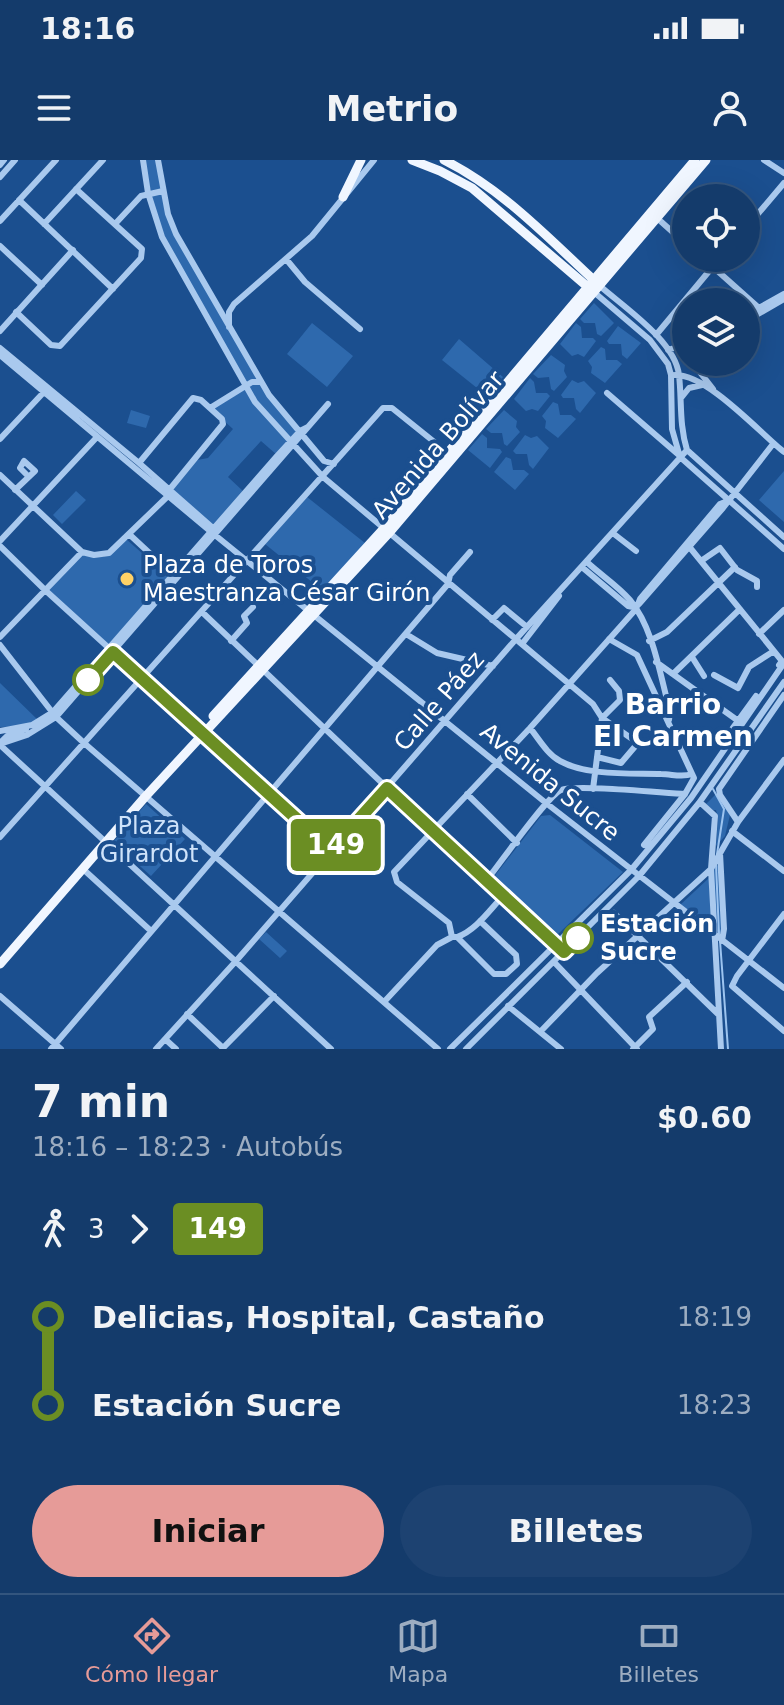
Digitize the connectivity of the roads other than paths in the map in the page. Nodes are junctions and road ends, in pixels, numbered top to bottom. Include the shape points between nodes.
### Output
1 (4, 160) edge
2 (15, 160) edge
3 (56, 160) edge
4 (103, 160) edge
5 (143, 160) edge
6 (158, 160) edge
7 (361, 160) edge
8 (374, 160) edge
9 (412, 160) edge
10 (444, 160) edge
11 (695, 160) edge
12 (706, 160) edge
13 (764, 160) edge
14 (0, 165) edge
15 (784, 173) edge
16 (0, 177) edge
17 (784, 183) edge
18 (76, 189) junction
19 (163, 191) junction
20 (148, 193) junction
21 (343, 197) junction
22 (19, 200) junction
23 (760, 211) edge
24 (657, 218) junction
25 (0, 221) edge
26 (44, 224) junction
27 (115, 224) junction
28 (672, 231) edge
29 (0, 246) edge
30 (73, 250) junction
31 (286, 259) junction
32 (709, 272) edge
33 (719, 272) edge
34 (42, 285) junction
35 (594, 286) junction
36 (737, 288) edge
37 (113, 289) junction
38 (783, 297) edge
39 (760, 308) edge
40 (760, 310) edge
41 (16, 312) junction
42 (360, 329) dead end
43 (0, 331) edge
44 (230, 331) junction
45 (653, 338) junction
46 (0, 348) edge
47 (672, 349) edge
48 (668, 350) junction
49 (0, 355) edge
50 (672, 364) edge
51 (254, 367) junction
52 (672, 370) edge
53 (239, 375) junction
54 (675, 376) edge
55 (675, 376) edge
56 (689, 376) edge
57 (702, 376) edge
58 (261, 382) junction
59 (702, 385) junction
60 (246, 386) junction
61 (46, 390) junction
62 (607, 393) dead end
63 (718, 395) junction
64 (679, 402) junction
65 (328, 404) dead end
66 (210, 408) junction
67 (672, 429) junction
68 (301, 433) junction
69 (97, 437) junction
70 (656, 437) junction
71 (0, 439) edge
72 (291, 444) junction
73 (773, 444) junction
74 (687, 450) junction
75 (784, 452) edge
76 (451, 455) junction
77 (680, 457) junction
78 (139, 463) junction
79 (334, 464) junction
80 (0, 475) edge
81 (29, 477) dead end
82 (323, 477) junction
83 (15, 490) junction
84 (169, 492) junction
85 (733, 493) junction
86 (726, 501) junction
87 (33, 506) junction
88 (212, 530) junction
89 (386, 531) junction
90 (129, 534) junction
91 (614, 534) junction
92 (784, 537) edge
93 (0, 543) edge
94 (688, 545) junction
95 (784, 549) edge
96 (636, 551) dead end
97 (82, 552) junction
98 (470, 552) dead end
99 (248, 561) junction
100 (701, 561) junction
101 (585, 565) junction
102 (735, 567) junction
103 (173, 575) junction
104 (718, 583) junction
105 (448, 584) junction
106 (569, 584) junction
107 (757, 587) dead end
108 (45, 590) junction
109 (636, 606) junction
110 (253, 607) dead end
111 (740, 609) junction
112 (784, 610) edge
113 (202, 612) junction
114 (311, 612) junction
115 (492, 620) junction
116 (527, 627) junction
117 (406, 634) junction
118 (759, 634) junction
119 (0, 637) edge
120 (609, 639) junction
121 (231, 641) junction
122 (649, 641) junction
123 (519, 642) junction
124 (0, 645) edge
125 (111, 650) junction
126 (774, 651) junction
127 (692, 657) junction
128 (656, 662) junction
129 (784, 663) edge
130 (493, 666) junction
131 (379, 667) junction
132 (260, 669) junction
133 (673, 674) junction
134 (714, 675) dead end
135 (704, 676) dead end
136 (143, 678) junction
137 (610, 680) dead end
138 (784, 682) edge
139 (569, 684) junction
140 (740, 686) junction
141 (784, 695) edge
142 (755, 697) junction
143 (777, 704) junction
144 (784, 713) edge
145 (54, 714) junction
146 (602, 718) junction
147 (669, 720) junction
148 (737, 720) junction
149 (446, 721) junction
150 (32, 725) junction
151 (530, 728) junction
152 (325, 730) junction
153 (1, 731) edge
154 (202, 732) junction
155 (729, 742) junction
156 (84, 743) junction
157 (0, 744) edge
158 (597, 757) junction
159 (784, 760) edge
160 (498, 763) junction
161 (595, 770) junction
162 (692, 774) junction
163 (45, 787) junction
164 (387, 788) junction
165 (593, 789) junction
166 (269, 793) junction
167 (467, 794) junction
168 (685, 794) junction
169 (143, 796) junction
170 (546, 803) junction
171 (703, 805) dead end
172 (738, 822) junction
173 (433, 831) junction
174 (732, 831) junction
175 (0, 837) edge
176 (103, 841) junction
177 (517, 843) junction
178 (644, 845) dead end
179 (331, 850) junction
180 (718, 854) junction
181 (216, 858) junction
182 (83, 869) junction
183 (711, 869) junction
184 (631, 870) junction
185 (784, 871) edge
186 (639, 876) junction
187 (486, 881) junction
188 (502, 897) junction
189 (674, 904) junction
190 (174, 905) junction
191 (279, 911) junction
192 (614, 913) dead end
193 (784, 914) edge
194 (480, 921) junction
195 (151, 931) junction
196 (638, 936) junction
197 (455, 937) junction
198 (719, 938) junction
199 (556, 945) junction
200 (564, 952) junction
201 (0, 956) edge
202 (749, 960) junction
203 (236, 961) junction
204 (554, 962) junction
205 (0, 964) edge
206 (687, 982) junction
207 (784, 988) edge
208 (581, 990) junction
209 (0, 996) edge
210 (274, 996) junction
211 (384, 1002) junction
212 (508, 1006) junction
213 (187, 1014) junction
214 (719, 1015) junction
215 (541, 1031) junction
216 (784, 1031) edge
217 (165, 1039) junction
218 (427, 1046) edge
219 (55, 1047) edge
220 (559, 1048) edge
221 (635, 1048) edge
222 (156, 1049) edge
223 (176, 1049) edge
224 (223, 1049) edge
225 (331, 1049) edge
226 (438, 1049) edge
227 (450, 1049) edge
228 (466, 1049) edge
229 (721, 1049) edge

1 - 14 street
2 - 16 street
3 - 22 street
4 - 18 street
5 - 20 street
6 - 19 street
7 - 21 main road
8 - 21 street
9 - 35 main road via 472,188
10 - 35 main road via 497,192
11 - 35 main road, Avenida Bolívar
12 - 24 main road, Avenida Bolívar
13 - 15 street
17 - 23 street
18 - 26 street
18 - 27 street
19 - 20 street
19 - 44 street via 176,234
20 - 27 street
20 - 53 street via 162,237
21 - 31 street
22 - 25 street
22 - 26 street
24 - 28 street
24 - 35 main road, Avenida Bolívar
26 - 30 street
27 - 37 street via 142,253
29 - 34 street
30 - 34 street
30 - 37 street
31 - 42 street
31 - 44 street via 234,304
32 - 45 street
33 - 36 street
34 - 41 street
35 - 45 street
35 - 76 main road, Avenida Bolívar
37 - 41 street via 60,346
38 - 39 street
38 - 40 street
41 - 43 street
44 - 51 street
45 - 48 street
45 - 52 street
46 - 61 street, Avenida Sucre
47 - 48 street
48 - 50 street
49 - 61 street, Avenida Sucre
51 - 53 street via 248,376
51 - 58 street
53 - 60 street
54 - 64 street
55 - 67 street
56 - 59 street
57 - 63 street
58 - 60 street
58 - 68 street
59 - 63 street
59 - 64 street via 689,388
60 - 66 street
60 - 72 street
61 - 69 street, Avenida Sucre
61 - 71 street
61 - 78 street, Avenida Sucre
62 - 70 street
63 - 73 street
64 - 74 street
65 - 68 street
66 - 78 street via 193,398
66 - 84 street via 223,424
67 - 70 street via 663,439
67 - 77 street
68 - 72 street
68 - 79 street via 324,461
69 - 84 street, Avenida Sucre
69 - 87 street
70 - 77 street
72 - 82 street
72 - 88 street
73 - 75 street
73 - 85 street
74 - 77 street, Calle Páez
74 - 85 street
76 - 79 street via 392,408 383,408
76 - 89 main road, Avenida Bolívar
77 - 86 street
77 - 91 street, Calle Páez
78 - 84 street, Avenida Sucre
79 - 82 street
80 - 83 street
81 - 83 street
82 - 89 street
82 - 99 street
83 - 87 street
84 - 88 street, Avenida Sucre
84 - 90 street
85 - 86 street
85 - 92 street
86 - 94 street
86 - 95 street
87 - 93 street
87 - 97 street
88 - 99 street, Avenida Sucre
88 - 103 street
88 - 125 street
89 - 105 street
89 - 114 main road, Avenida Bolívar
90 - 97 street via 105,554
90 - 103 street
91 - 96 street
91 - 101 street, Calle Páez
93 - 108 street
94 - 100 street
94 - 109 street
97 - 108 street
98 - 105 street
99 - 113 street
99 - 114 street, Avenida Sucre
100 - 102 street via 720,548
100 - 104 street
101 - 106 street, Calle Páez
101 - 109 street
102 - 104 street
102 - 107 street via 757,581
103 - 125 street
104 - 111 street
104 - 122 street via 667,632
105 - 115 street
105 - 117 street
106 - 116 street, Calle Páez
106 - 123 street
108 - 119 street
108 - 125 street
109 - 120 street
109 - 122 street
110 - 121 street
111 - 118 street
111 - 127 street
112 - 118 street
113 - 121 street
113 - 136 street
114 - 131 street, Avenida Sucre
114 - 132 main road, Avenida Bolívar
115 - 116 street via 504,608
115 - 123 street
116 - 123 street, Calle Páez
117 - 130 street via 439,654
117 - 131 street
118 - 126 street
120 - 139 street
120 - 147 street via 637,655
121 - 132 street
122 - 128 street
123 - 130 street, Calle Páez
123 - 139 street
124 - 145 street
125 - 136 street
125 - 145 street
126 - 140 street via 749,667
126 - 142 street via 782,661
127 - 133 street
127 - 135 street
128 - 133 street
128 - 147 street
129 - 155 street
130 - 149 street, Calle Páez
131 - 149 street, Avenida Sucre
131 - 152 street
132 - 152 street
132 - 154 main road, Avenida Bolívar
133 - 148 street
134 - 140 street
136 - 154 street
136 - 156 street
137 - 146 street via 620,700
138 - 186 street via 699,803
139 - 146 street
139 - 151 street
140 - 142 street
141 - 143 street
142 - 148 street
143 - 144 street
143 - 172 street via 719,789
145 - 150 street
145 - 156 street
145 - 157 street via 27,735
146 - 158 street
146 - 158 street via 638,743 621,763
147 - 162 street
148 - 155 street
149 - 160 street, Avenida Sucre
149 - 164 street, Calle Páez
150 - 153 street
150 - 157 street
151 - 160 street
151 - 161 street via 557,760
152 - 164 street
152 - 166 street
154 - 166 street
154 - 169 main road, Avenida Bolívar
155 - 184 street
156 - 163 street
156 - 169 street
157 - 163 street
158 - 161 street
159 - 172 street
160 - 167 street
160 - 170 street, Avenida Sucre
161 - 162 street
161 - 165 street
162 - 168 street via 694,781
163 - 175 street
163 - 176 street
164 - 173 street
164 - 179 street, Calle Páez
165 - 168 street
165 - 170 street via 567,788
166 - 179 street
166 - 181 street
167 - 173 street
167 - 177 street
168 - 178 street
169 - 176 main road, Avenida Bolívar
169 - 181 street
170 - 177 street
170 - 184 street, Avenida Sucre
171 - 183 street via 715,816
172 - 174 street
173 - 187 street
173 - 197 street via 393,877 449,923
174 - 180 street
174 - 185 street
176 - 182 main road, Avenida Bolívar
176 - 190 street
176 - 201 main road, Avenida Bolívar
177 - 187 street
179 - 191 street, Calle Páez
180 - 183 street
180 - 198 street via 724,929
181 - 190 street
181 - 191 street
182 - 195 street
182 - 205 main road, Avenida Bolívar
183 - 189 street
183 - 198 street
184 - 186 street, Avenida Sucre
184 - 199 street
186 - 189 street, Avenida Sucre
186 - 200 street
187 - 188 street
188 - 194 street
188 - 199 street
189 - 196 street
189 - 198 street, Avenida Sucre
190 - 195 street
190 - 203 street
191 - 203 street, Calle Páez
191 - 211 street
192 - 196 street
193 - 202 street
194 - 197 street
194 - 197 street via 516,955 513,970 494,974
195 - 219 street
196 - 206 street
196 - 208 street
197 - 211 street via 437,945
198 - 202 street, Avenida Sucre
198 - 214 street
199 - 200 street
199 - 227 street
200 - 204 street
202 - 207 street, Avenida Sucre
202 - 216 street via 733,982 736,992
203 - 210 street
203 - 213 street, Calle Páez
204 - 208 street
204 - 212 street
206 - 214 street
206 - 221 street via 649,1018 653,1029
208 - 215 street
208 - 221 street
209 - 219 street
210 - 224 street
210 - 225 street
211 - 218 street
212 - 215 street
212 - 228 street
213 - 217 street, Calle Páez
213 - 224 street
214 - 229 street
215 - 220 street
217 - 222 street, Calle Páez
217 - 223 street
218 - 226 street

